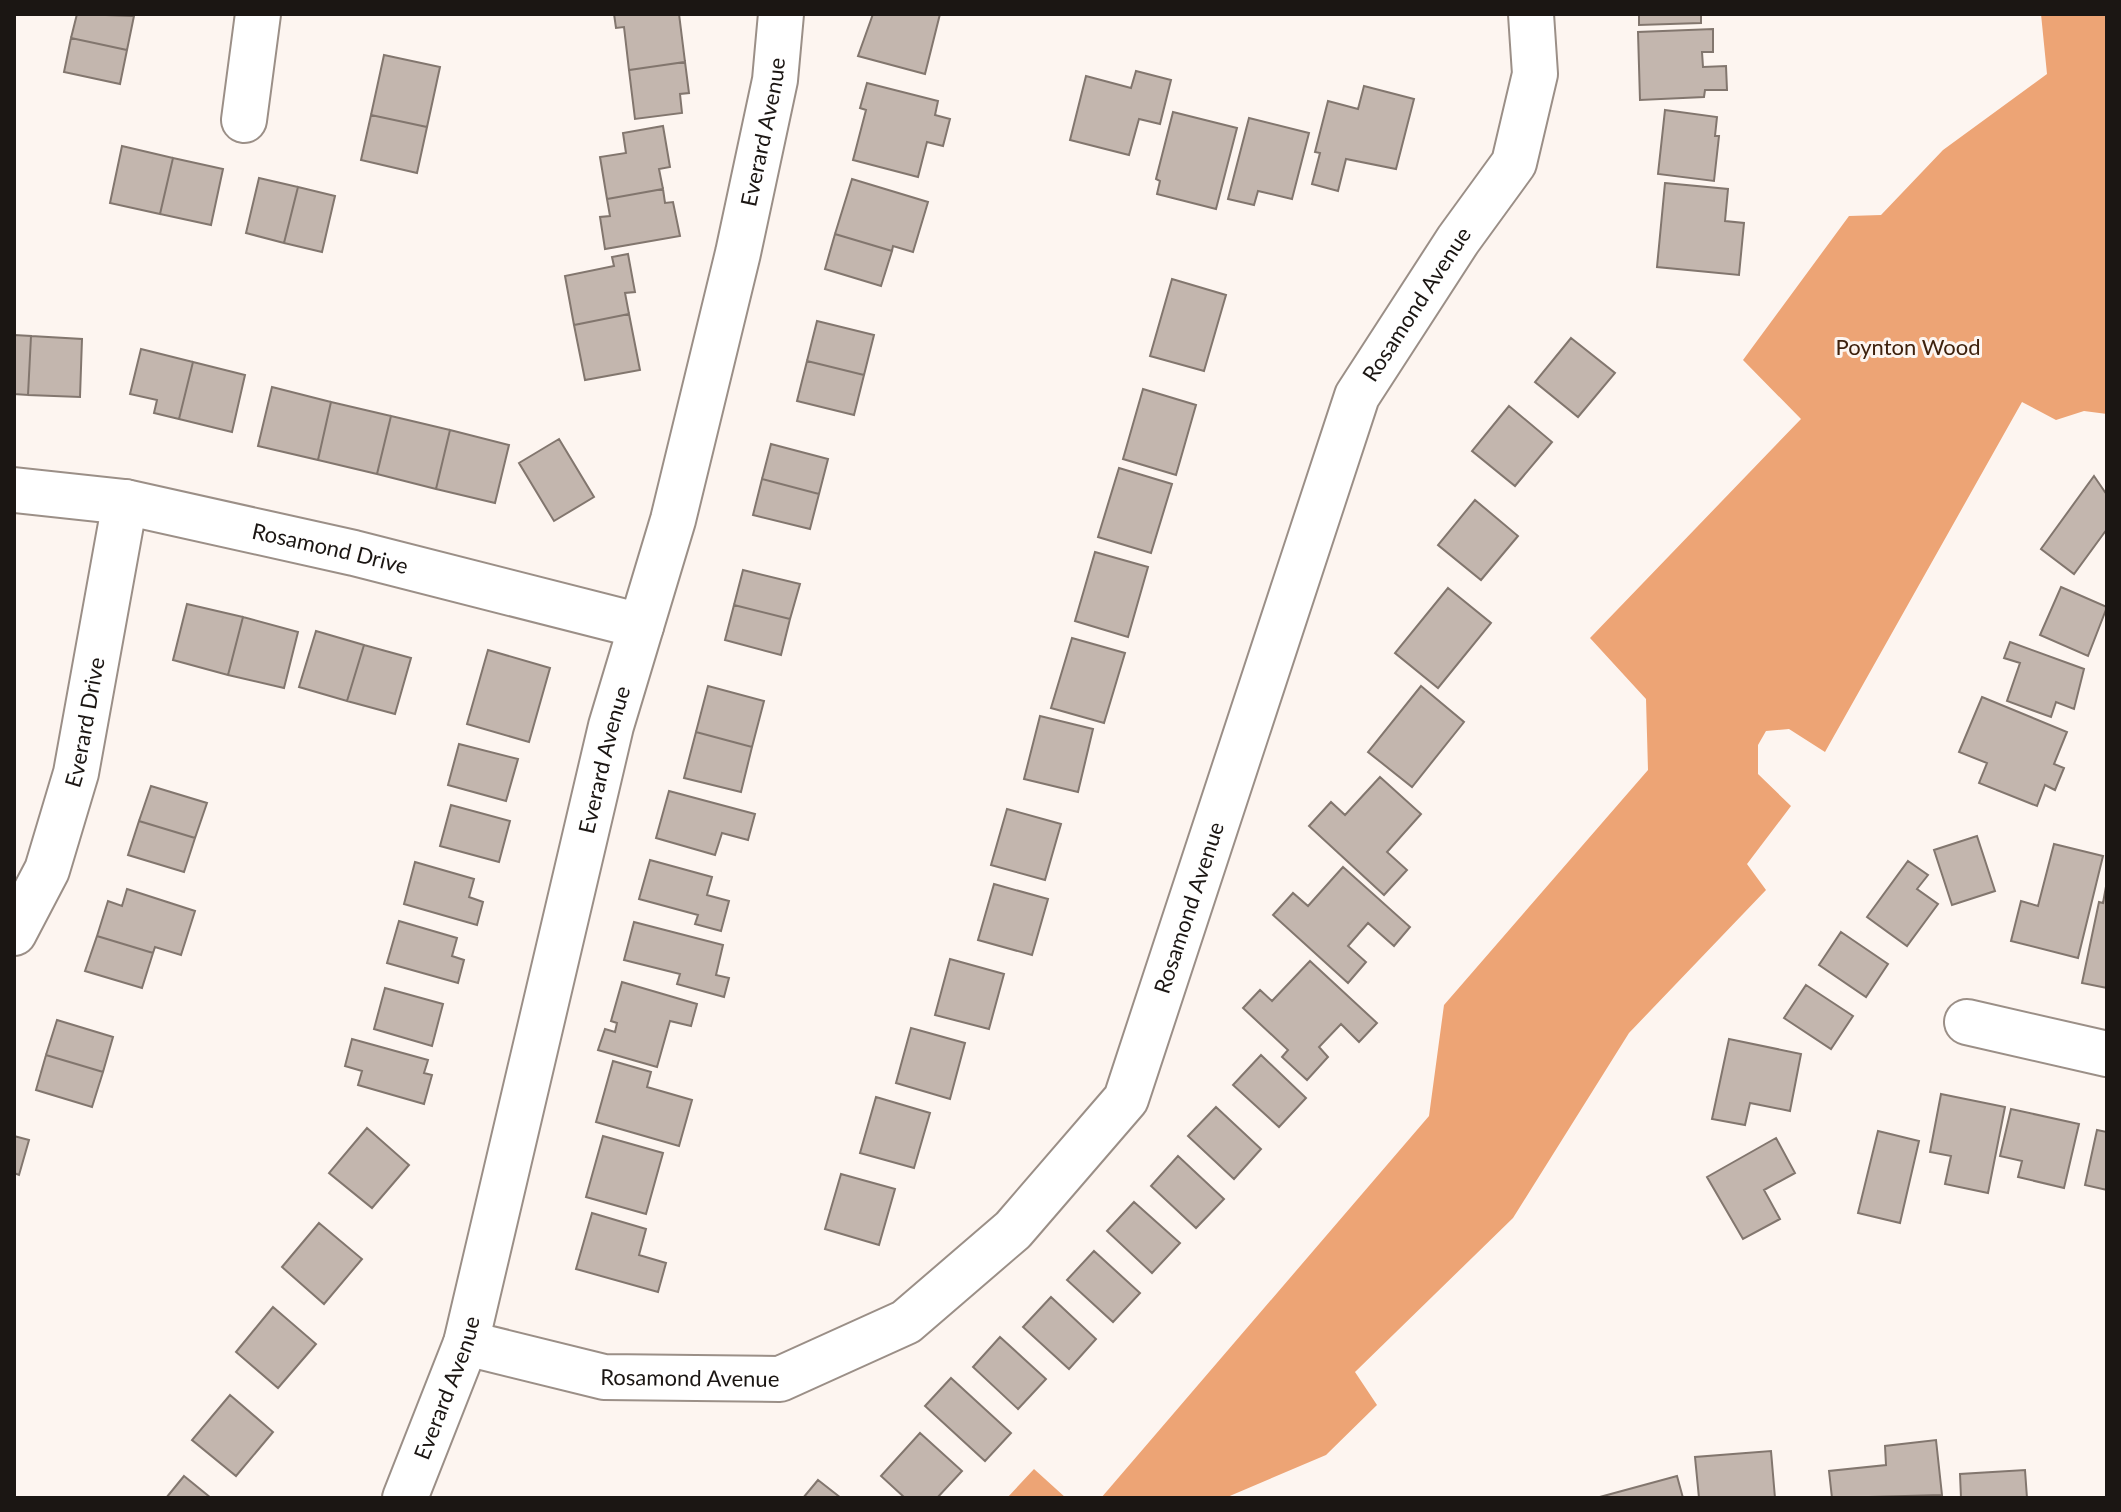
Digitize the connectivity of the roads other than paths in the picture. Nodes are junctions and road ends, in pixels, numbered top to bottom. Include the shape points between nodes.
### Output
1 (258, 14) edge
2 (781, 14) edge
3 (1531, 14) edge
4 (244, 120) dead end
5 (14, 490) edge
6 (125, 502) junction
7 (641, 626) junction
8 (14, 933) edge
9 (1967, 1022) dead end
10 (2107, 1054) edge
11 (466, 1343) junction
12 (405, 1498) edge

1 - 4 street
2 - 7 street, Everard Avenue via 775,80 738,253 673,520
3 - 11 street, Rosamond Avenue via 1535,74 1514,163 1357,396 1126,1099 1013,1230 906,1322 780,1379 604,1377
5 - 6 street, Rosamond Drive
6 - 7 street, Rosamond Drive
6 - 8 street, Everard Drive via 76,773 47,870
7 - 11 street, Everard Avenue via 611,726
9 - 10 street
11 - 12 street, Everard Avenue

